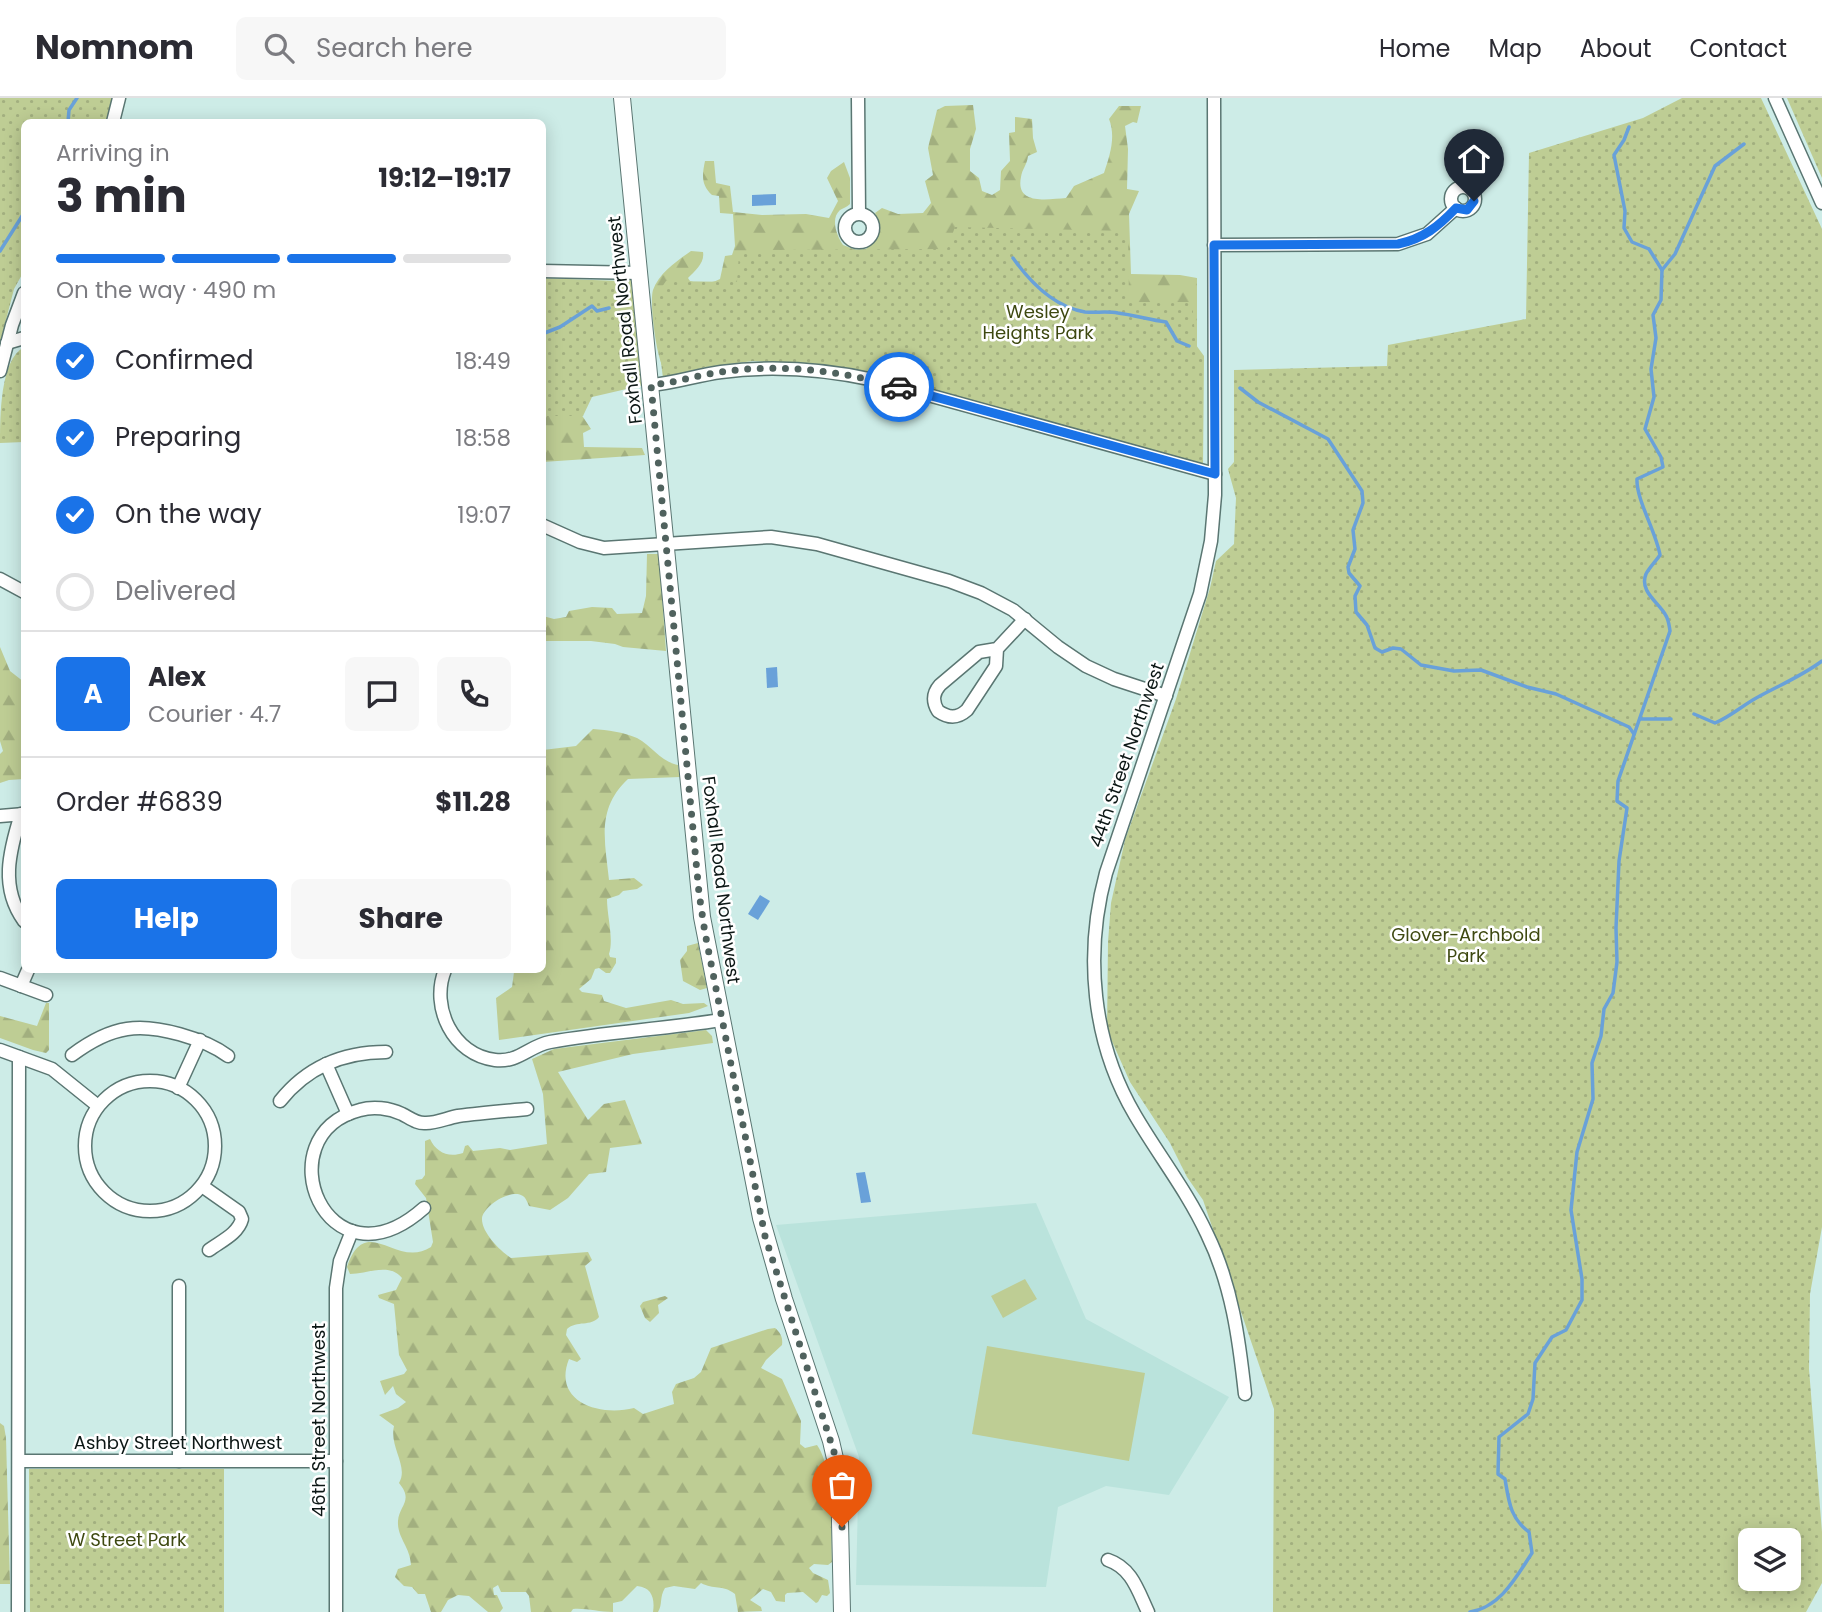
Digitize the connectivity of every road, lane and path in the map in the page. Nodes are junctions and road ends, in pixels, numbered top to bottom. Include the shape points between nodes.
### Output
1 (120, 98) edge
2 (622, 98) edge
3 (858, 98) edge
4 (1214, 98) edge
5 (1775, 98) edge
6 (114, 119) edge
7 (1822, 203) edge
8 (1456, 208) dead end
9 (859, 213) dead end
10 (1214, 245) junction
11 (546, 271) edge
12 (640, 273) junction
13 (21, 302) edge
14 (21, 339) edge
15 (7, 343) junction
16 (0, 371) edge
17 (651, 385) junction
18 (1215, 474) junction
19 (546, 527) edge
20 (666, 545) junction
21 (0, 579) edge
22 (21, 591) edge
23 (1025, 619) junction
24 (997, 649) junction
25 (1166, 696) junction
26 (21, 814) edge
27 (0, 816) edge
28 (21, 819) edge
29 (21, 916) edge
30 (27, 973) edge
31 (444, 973) edge
32 (0, 978) edge
33 (21, 986) junction
34 (46, 995) dead end
35 (721, 1020) junction
36 (200, 1040) junction
37 (0, 1050) edge
38 (386, 1052) dead end
39 (72, 1055) dead end
40 (228, 1056) dead end
41 (19, 1057) junction
42 (326, 1064) junction
43 (178, 1088) junction
44 (280, 1101) dead end
45 (98, 1106) junction
46 (527, 1109) dead end
47 (348, 1114) junction
48 (202, 1186) junction
49 (425, 1208) dead end
50 (352, 1231) junction
51 (209, 1250) dead end
52 (179, 1286) dead end
53 (1245, 1394) dead end
54 (19, 1461) junction
55 (179, 1461) junction
56 (336, 1461) junction
57 (1108, 1560) dead end
58 (18, 1612) edge
59 (336, 1612) edge
60 (842, 1612) edge
61 (1147, 1612) edge

1 - 6 street
2 - 12 main road, Foxhall Road Northwest
3 - 9 street
4 - 10 street, 44th Street Northwest
5 - 7 street
8 - 10 street via 1430,232 1398,244
10 - 18 street, 44th Street Northwest
11 - 12 street
12 - 17 main road, Foxhall Road Northwest
13 - 15 street
14 - 15 street
15 - 16 street
17 - 18 street via 759,368 835,373
17 - 20 main road, Foxhall Road Northwest
18 - 25 street, 44th Street Northwest via 1205,574
19 - 20 street via 604,548
20 - 23 street via 753,538 799,540 965,586
20 - 35 main road, Foxhall Road Northwest via 699,893
21 - 22 street
23 - 24 street
23 - 25 street via 1086,666
24 - 24 street via 979,652 935,690 938,710 952,717 967,710 996,666
25 - 53 street, 44th Street Northwest via 1102,887 1095,937 1095,993 1103,1042 1125,1097 1189,1198 1218,1259 1238,1328
26 - 27 street
28 - 29 street via 6,871
30 - 33 street
31 - 35 street via 440,994 448,1027 467,1049 489,1059 514,1059 548,1042
32 - 33 street
33 - 34 street
35 - 60 main road, Foxhall Road Northwest via 765,1236 839,1476
36 - 39 street via 131,1028 94,1041
36 - 40 street
36 - 43 street
37 - 41 street
38 - 42 street
41 - 45 street via 52,1069
41 - 54 street
42 - 44 street via 299,1080
42 - 47 street
43 - 45 street via 131,1084
43 - 48 street via 201,1108 213,1131 213,1162
45 - 48 street via 87,1130 86,1156 96,1183 110,1197 133,1209 163,1210 183,1202
46 - 47 street via 463,1115 430,1124 377,1108
47 - 50 street via 321,1138 311,1173 323,1209
48 - 51 street via 242,1219 234,1232
49 - 50 street via 383,1233
50 - 56 street, 46th Street Northwest via 336,1284
52 - 55 street
54 - 55 street, Ashby Street Northwest
54 - 58 street
55 - 56 street, Ashby Street Northwest
56 - 59 street, 46th Street Northwest
57 - 61 street via 1129,1574

